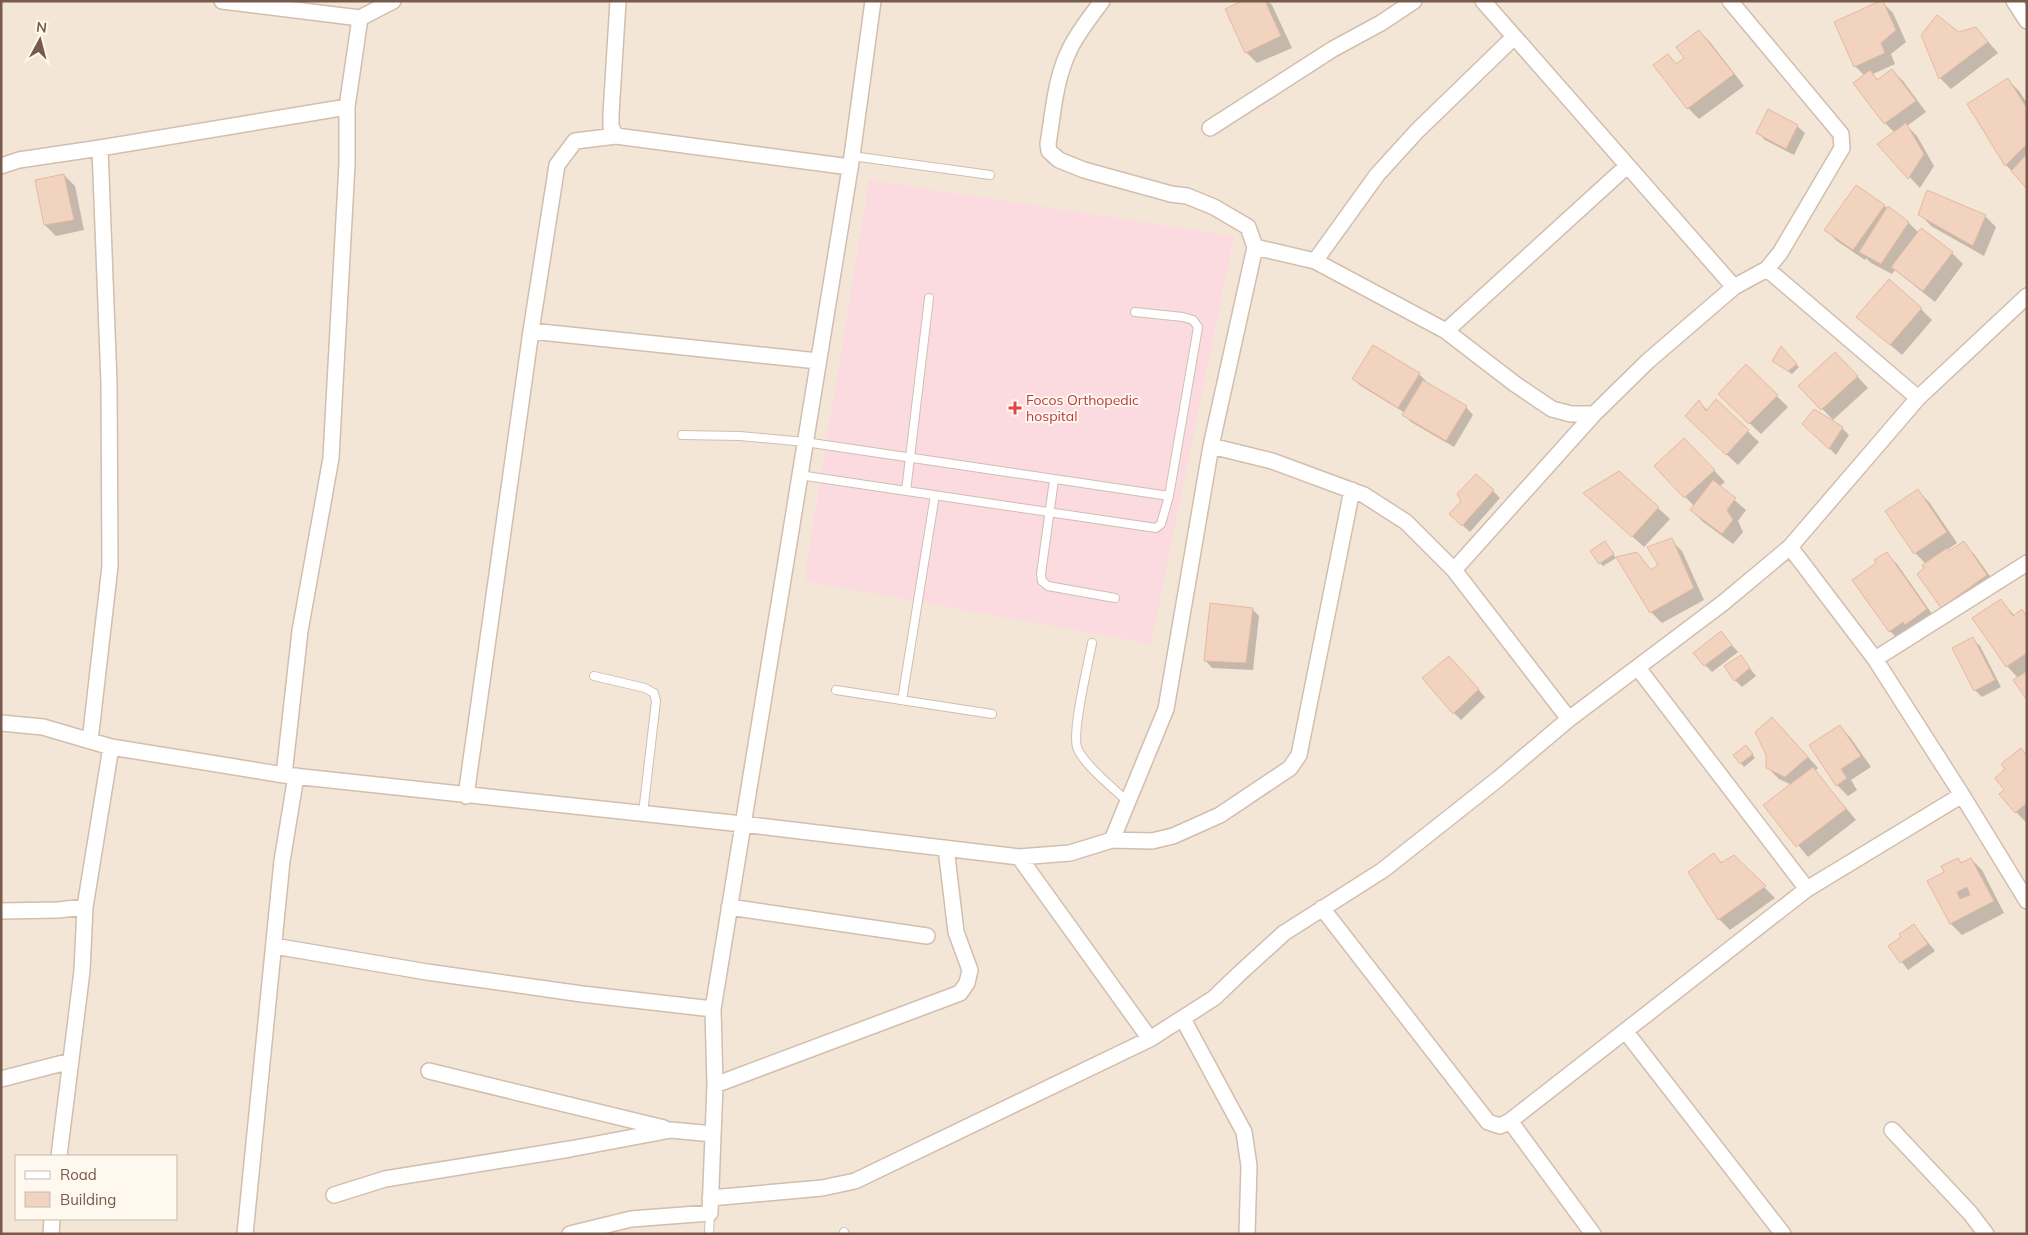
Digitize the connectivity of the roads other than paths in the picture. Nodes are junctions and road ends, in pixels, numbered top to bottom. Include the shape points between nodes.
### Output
1 (222, 1) edge
2 (393, 1) edge
3 (618, 1) edge
4 (873, 1) edge
5 (1102, 1) edge
6 (1414, 1) edge
7 (1483, 1) edge
8 (1730, 1) edge
9 (2014, 1) edge
10 (258, 4) edge
11 (360, 18) junction
12 (2027, 21) edge
13 (1514, 37) junction
14 (347, 107) junction
15 (1210, 128) dead end
16 (616, 136) junction
17 (100, 148) junction
18 (851, 162) junction
19 (1, 166) edge
20 (1627, 166) junction
21 (990, 175) dead end
22 (1256, 247) junction
23 (1315, 261) junction
24 (1767, 270) junction
25 (1734, 287) junction
26 (2027, 296) edge
27 (929, 298) dead end
28 (1135, 312) dead end
29 (531, 331) junction
30 (1446, 331) junction
31 (818, 361) junction
32 (1918, 398) junction
33 (1594, 414) junction
34 (682, 435) dead end
35 (805, 442) junction
36 (1211, 446) junction
37 (910, 458) junction
38 (799, 475) junction
39 (1054, 480) junction
40 (1352, 490) junction
41 (906, 491) junction
42 (935, 495) junction
43 (1169, 496) junction
44 (1050, 512) junction
45 (1790, 547) junction
46 (2027, 563) edge
47 (1454, 570) junction
48 (1115, 598) dead end
49 (1092, 643) dead end
50 (1875, 659) junction
51 (1638, 668) junction
52 (594, 676) dead end
53 (836, 690) dead end
54 (902, 700) junction
55 (992, 714) dead end
56 (1569, 719) junction
57 (1, 723) edge
58 (90, 741) junction
59 (111, 747) junction
60 (290, 775) junction
61 (1962, 794) junction
62 (466, 796) junction
63 (1127, 801) junction
64 (643, 813) junction
65 (742, 824) junction
66 (1112, 840) junction
67 (946, 848) junction
68 (1019, 857) junction
69 (1807, 889) junction
70 (2027, 901) edge
71 (85, 907) junction
72 (729, 907) junction
73 (1322, 908) junction
74 (1, 912) edge
75 (927, 936) dead end
76 (274, 946) junction
77 (713, 1009) junction
78 (1183, 1019) junction
79 (1626, 1032) junction
80 (1150, 1039) junction
81 (71, 1061) junction
82 (429, 1070) dead end
83 (1, 1079) edge
84 (715, 1085) junction
85 (1510, 1121) junction
86 (671, 1130) junction
87 (1892, 1130) dead end
88 (713, 1134) junction
89 (59, 1155) edge
90 (334, 1195) dead end
91 (710, 1205) junction
92 (52, 1220) edge
93 (51, 1234) edge
94 (245, 1234) edge
95 (570, 1234) edge
96 (709, 1234) edge
97 (1247, 1234) edge
98 (1594, 1234) edge
99 (1783, 1234) edge
100 (1986, 1234) edge

1 - 10 street
2 - 11 street
3 - 16 street via 611,114 611,127
4 - 18 street
5 - 22 street via 1067,55 1056,94 1049,151 1059,160 1084,170 1186,196 1214,207 1248,227
6 - 15 street
7 - 13 street
8 - 24 street via 1828,117 1841,134 1842,141 1842,148
9 - 12 street
10 - 11 street
11 - 14 street
13 - 20 street
13 - 23 street via 1417,131 1377,175
14 - 17 street
14 - 60 street via 347,164 331,458 300,631
16 - 18 street
16 - 29 street via 575,141 557,165
17 - 19 street via 19,160
17 - 58 street via 109,383 110,566
18 - 21 lane
18 - 31 street
20 - 25 street
20 - 30 street
22 - 23 street
22 - 36 street
23 - 30 street
24 - 25 street
24 - 32 street
25 - 33 street via 1648,361
26 - 32 street
27 - 37 lane
28 - 43 lane via 1183,317 1193,320 1198,327
29 - 31 street
29 - 62 street
30 - 33 street via 1552,408 1570,414
31 - 35 street
32 - 45 street
33 - 47 street
34 - 35 lane
35 - 37 lane
35 - 38 street
36 - 40 street via 1272,462
36 - 63 street via 1166,709
37 - 39 lane
37 - 41 lane
38 - 41 lane
38 - 65 street
39 - 43 lane
39 - 44 lane
40 - 47 street via 1406,522
40 - 66 street via 1299,756 1290,768 1220,815 1152,841
41 - 42 lane
42 - 44 lane
42 - 54 lane
43 - 44 lane via 1161,524 1156,528
44 - 48 lane via 1042,581 1048,586
45 - 50 street
45 - 51 street
46 - 50 street
47 - 56 street
49 - 63 lane via 1076,730 1077,748
50 - 61 street
51 - 56 street
51 - 69 street
52 - 64 lane via 654,693 656,701
53 - 54 lane
54 - 55 lane
56 - 73 street via 1384,870
57 - 58 street via 43,727
58 - 59 street
59 - 60 street
59 - 71 street
60 - 62 street
60 - 76 street
61 - 69 street
61 - 70 street
62 - 64 street
63 - 66 street
64 - 65 street
65 - 67 street
65 - 72 street
66 - 68 street via 1070,853
67 - 68 street
67 - 84 street via 956,932 970,970 960,993
68 - 80 street
69 - 79 street
71 - 74 street
71 - 81 street via 82,971
72 - 75 street
72 - 77 street
73 - 78 street via 1284,933 1214,998
73 - 85 street via 1488,1122 1500,1126
76 - 77 street via 562,992
76 - 94 street
77 - 84 street
78 - 80 street
78 - 97 street via 1244,1132 1249,1166
79 - 85 street
79 - 99 street
80 - 91 street via 855,1181
81 - 83 street
81 - 89 street
82 - 86 street
84 - 88 street
85 - 98 street
86 - 88 street
86 - 90 street via 385,1179
87 - 100 street
88 - 91 street
91 - 95 street
91 - 96 lane
92 - 93 street

